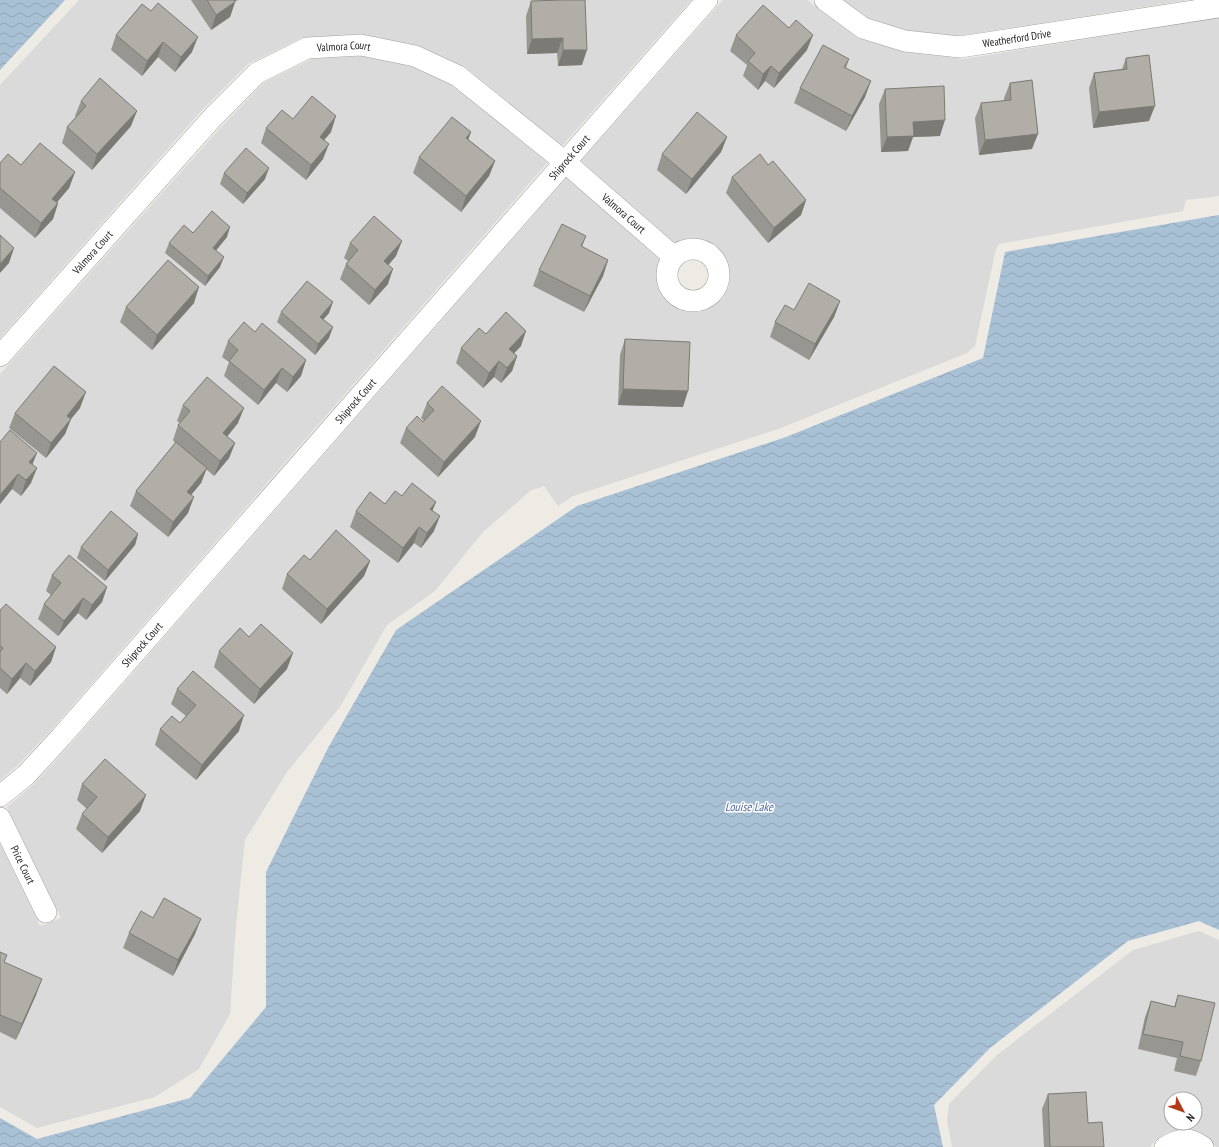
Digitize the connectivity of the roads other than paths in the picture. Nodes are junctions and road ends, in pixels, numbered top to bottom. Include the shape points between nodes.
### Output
1 (707, 0) edge
2 (825, 0) edge
3 (1219, 7) edge
4 (565, 162) junction
5 (674, 257) dead end
6 (0, 356) edge
7 (0, 796) edge
8 (0, 818) edge
9 (46, 912) dead end
10 (1165, 1147) edge
11 (1202, 1147) edge

1 - 4 street, Shiprock Court
2 - 3 street, Weatherford Drive via 863,28 905,41 960,48
4 - 5 street, Valmora Court
4 - 6 street, Valmora Court via 458,76 415,56 361,45 307,48 257,73 213,117
4 - 7 street, Shiprock Court via 61,737 26,775
8 - 9 street, Price Court
10 - 11 street via 1174,1141 1185,1140

